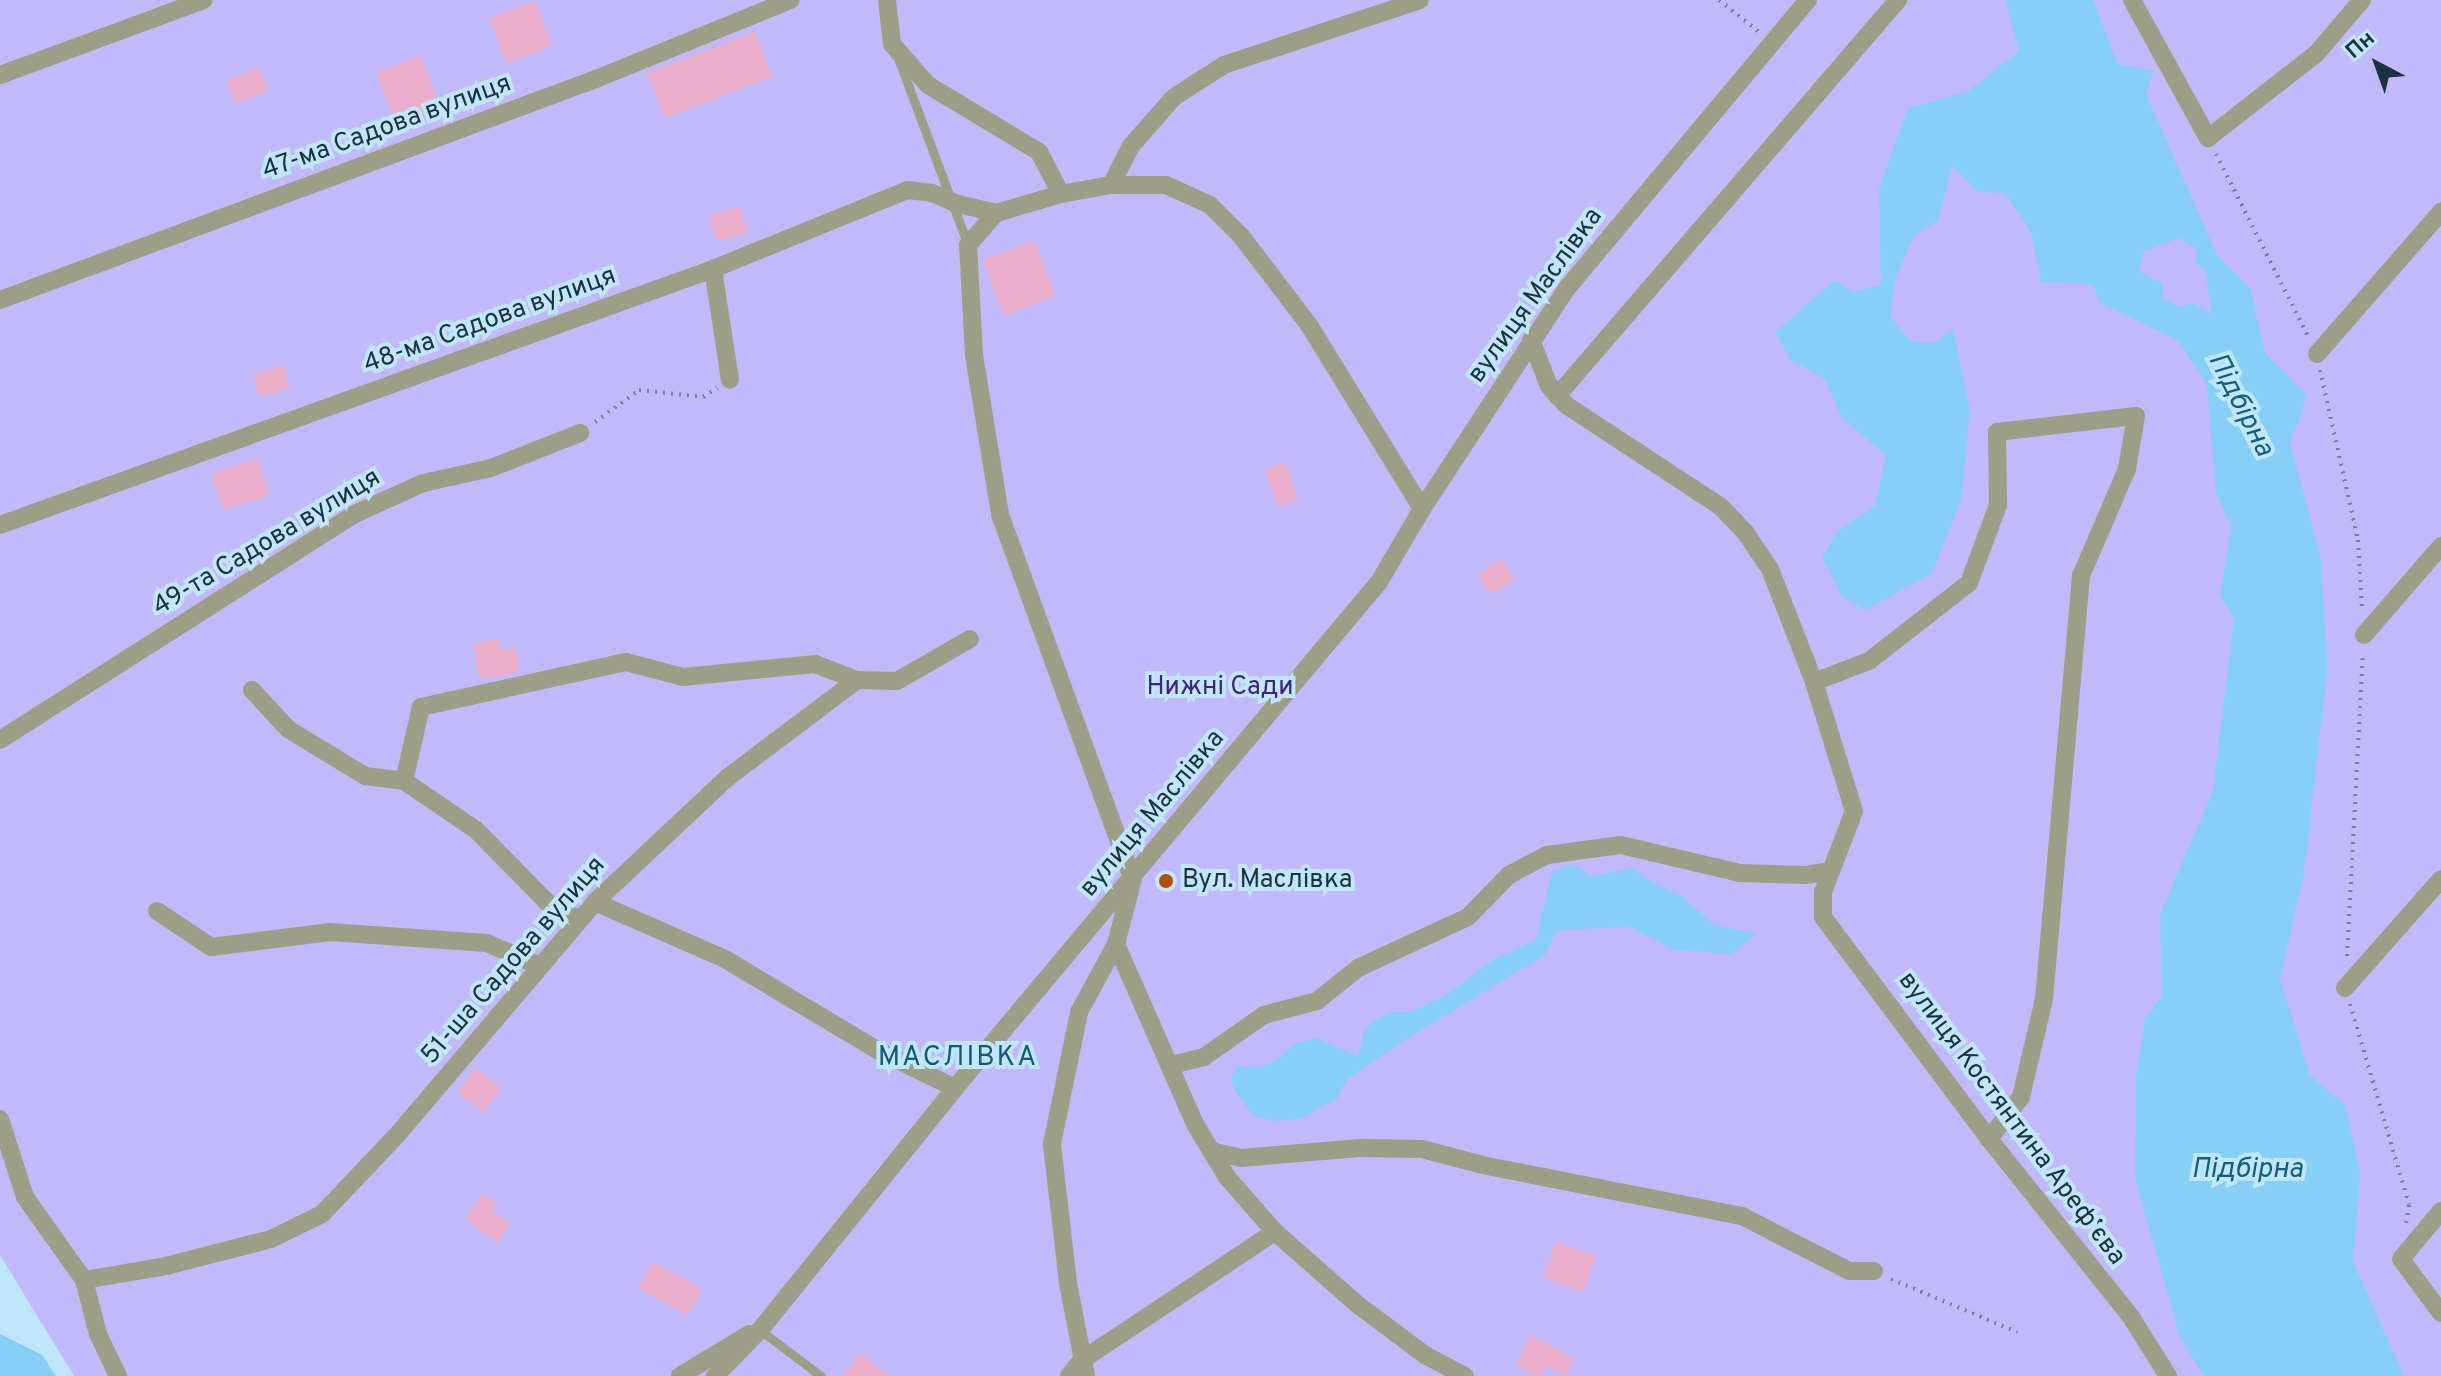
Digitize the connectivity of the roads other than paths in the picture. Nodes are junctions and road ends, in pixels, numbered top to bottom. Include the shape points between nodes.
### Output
1 (204, 0) edge
2 (791, 0) edge
3 (887, 0) edge
4 (1420, 0) edge
5 (1808, 0) edge
6 (1898, 0) edge
7 (2132, 0) edge
8 (2362, 0) edge
9 (892, 44) junction
10 (0, 75) edge
11 (1111, 185) junction
12 (1061, 194) junction
13 (949, 201) junction
14 (2441, 212) edge
15 (996, 213) junction
16 (968, 245) junction
17 (713, 269) junction
18 (0, 300) edge
19 (1531, 340) junction
20 (2317, 354) road end
21 (730, 380) road end
22 (1557, 396) junction
23 (580, 433) road end
24 (1422, 509) junction
25 (0, 525) edge
26 (2441, 546) edge
27 (2364, 635) road end
28 (970, 639) dead end
29 (857, 680) junction
30 (1814, 682) junction
31 (252, 690) dead end
32 (0, 740) edge
33 (404, 781) junction
34 (1830, 871) junction
35 (2441, 879) edge
36 (1133, 880) junction
37 (595, 902) junction
38 (157, 911) dead end
39 (580, 920) junction
40 (1116, 944) junction
41 (540, 966) junction
42 (2345, 988) road end
43 (1172, 1065) junction
44 (955, 1088) junction
45 (0, 1119) edge
46 (1989, 1139) junction
47 (1211, 1151) junction
48 (2441, 1211) edge
49 (1275, 1232) junction
50 (1874, 1271) road end
51 (84, 1280) junction
52 (2441, 1313) edge
53 (760, 1330) junction
54 (1084, 1368) edge
55 (118, 1376) edge
56 (680, 1376) edge
57 (715, 1376) edge
58 (821, 1376) edge
59 (1069, 1376) edge
60 (1465, 1376) edge
61 (2168, 1376) edge

1 - 10 street
2 - 18 street, 47-ма Садова вулиця via 596,79
3 - 9 street
4 - 11 street via 1224,65 1174,97 1131,146
5 - 19 street, вулиця Маслівка via 1618,224
6 - 22 street
7 - 8 street via 2208,138 2316,54
9 - 12 street via 928,85 1039,152
9 - 13 lane
11 - 12 street
11 - 24 street via 1166,185 1210,205 1241,236 1309,325
12 - 15 street
13 - 15 street, 48-ма Садова вулиця
13 - 16 lane
13 - 17 street, 48-ма Садова вулиця via 908,190
14 - 20 street
15 - 16 street
16 - 36 street via 974,355 1000,514
17 - 21 street
17 - 25 street, 48-ма Садова вулиця
19 - 22 street
19 - 24 street, вулиця Маслівка
22 - 30 street via 1720,506 1745,532 1770,569
23 - 32 street, 49-та Садова вулиця via 491,468 423,483 357,513
24 - 36 street, вулиця Маслівка via 1379,582
26 - 27 street
28 - 29 street via 897,681
29 - 33 street via 815,664 683,677 626,662 421,707
29 - 37 street, 51-ша Садова вулиця via 727,778
30 - 34 street via 1854,811
30 - 46 street via 1869,661 1969,583 1998,505 1997,432 2136,416 2127,469 2081,576 2044,999 2021,1097
31 - 33 street via 288,729 365,776
33 - 39 street via 476,830 548,903
34 - 43 street via 1739,873 1621,845 1547,855 1509,875 1468,917 1358,968 1317,1001 1264,1015 1204,1057
34 - 46 street, вулиця Костянтина Арефʼєва via 1823,917
35 - 42 street
36 - 40 street
36 - 44 street, вулиця Маслівка
37 - 39 street, 51-ша Садова вулиця
37 - 44 street via 725,959 877,1050
38 - 41 street via 211,947 330,932 487,943
39 - 41 street, 51-ша Садова вулиця
40 - 43 street
40 - 54 street via 1079,1012 1052,1144
41 - 51 street, 51-ша Садова вулиця via 397,1135 322,1214 271,1239
43 - 47 street
44 - 53 street, вулиця Маслівка
45 - 51 street via 25,1197
46 - 61 street, вулиця Костянтина Арефʼєва via 2131,1317
47 - 49 street
47 - 50 street via 1241,1158 1360,1148 1422,1149 1742,1216 1849,1271
48 - 52 street via 2401,1259
49 - 54 street
49 - 60 street via 1358,1305 1425,1355
51 - 55 street via 98,1334
53 - 56 street
53 - 57 street, вулиця Маслівка
53 - 58 lane
54 - 59 street

